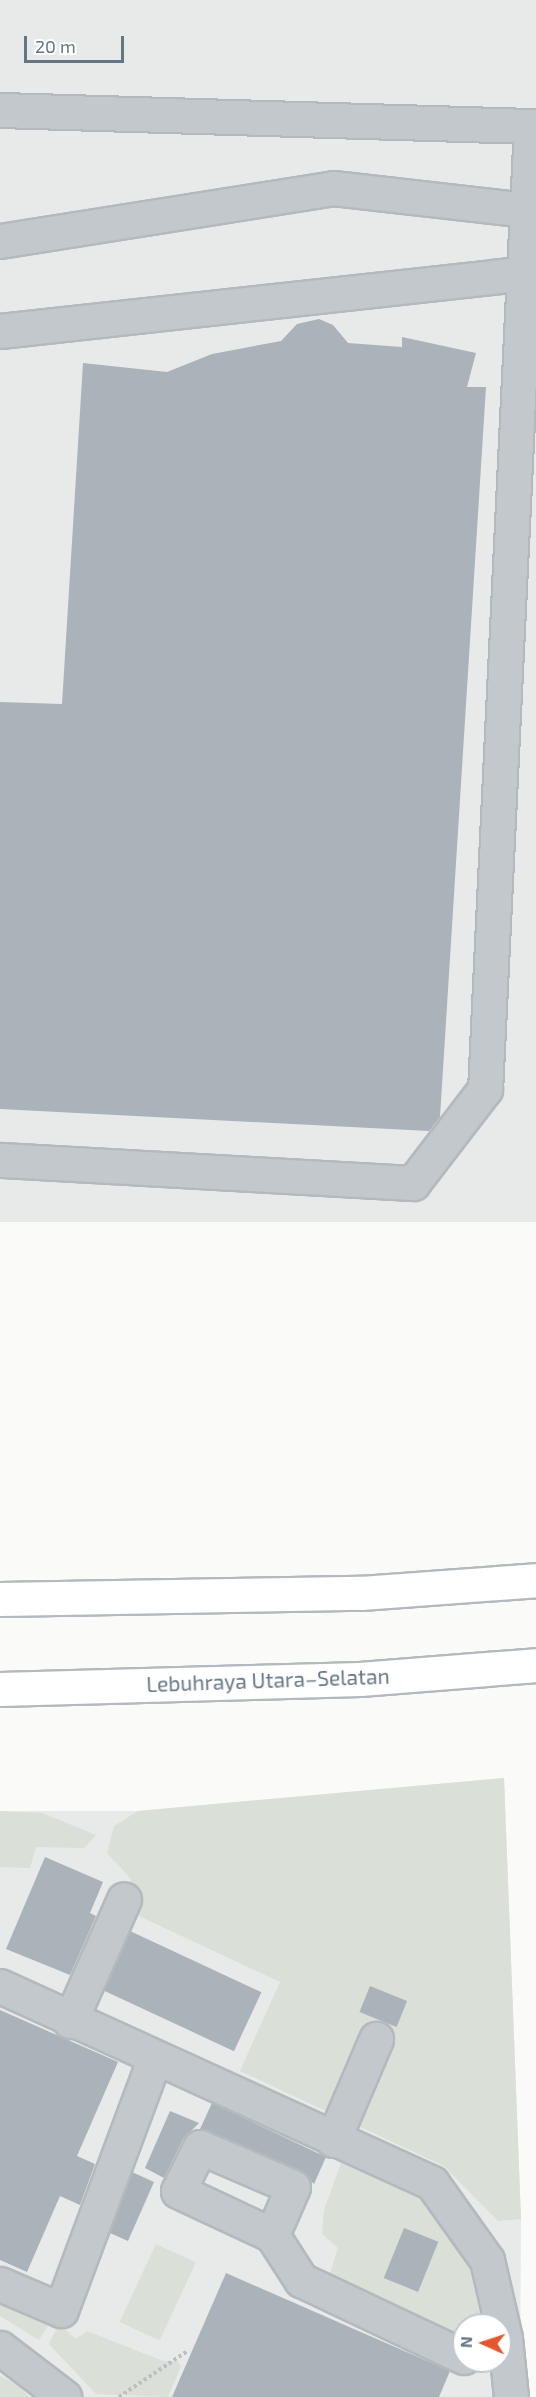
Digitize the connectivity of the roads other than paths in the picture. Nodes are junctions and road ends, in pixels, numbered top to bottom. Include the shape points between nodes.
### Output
1 (0, 110) edge
2 (527, 210) junction
3 (0, 241) edge
4 (520, 274) junction
5 (0, 331) edge
6 (0, 1160) edge
7 (536, 1580) edge
8 (0, 1599) edge
9 (536, 1665) edge
10 (0, 1689) edge
11 (124, 1899) dead end
12 (0, 1986) edge
13 (70, 2021) junction
14 (376, 2039) dead end
15 (154, 2060) junction
16 (333, 2140) junction
17 (272, 2235) dead end
18 (0, 2284) edge
19 (0, 2348) edge
20 (452, 2351) edge
21 (489, 2373) edge
22 (510, 2388) edge
23 (64, 2397) edge

1 - 2 street via 531,126
2 - 3 street via 333,188
2 - 4 street
4 - 5 street
4 - 6 street via 485,1089 413,1183
7 - 8 highway via 361,1593
9 - 10 highway, Lebuhraya Utara–Selatan via 360,1678
11 - 13 street
12 - 13 street
13 - 15 street
14 - 16 street
15 - 16 street
15 - 18 street via 61,2310
16 - 22 street via 432,2184 481,2244
17 - 20 street via 301,2280
19 - 23 street
21 - 22 street

